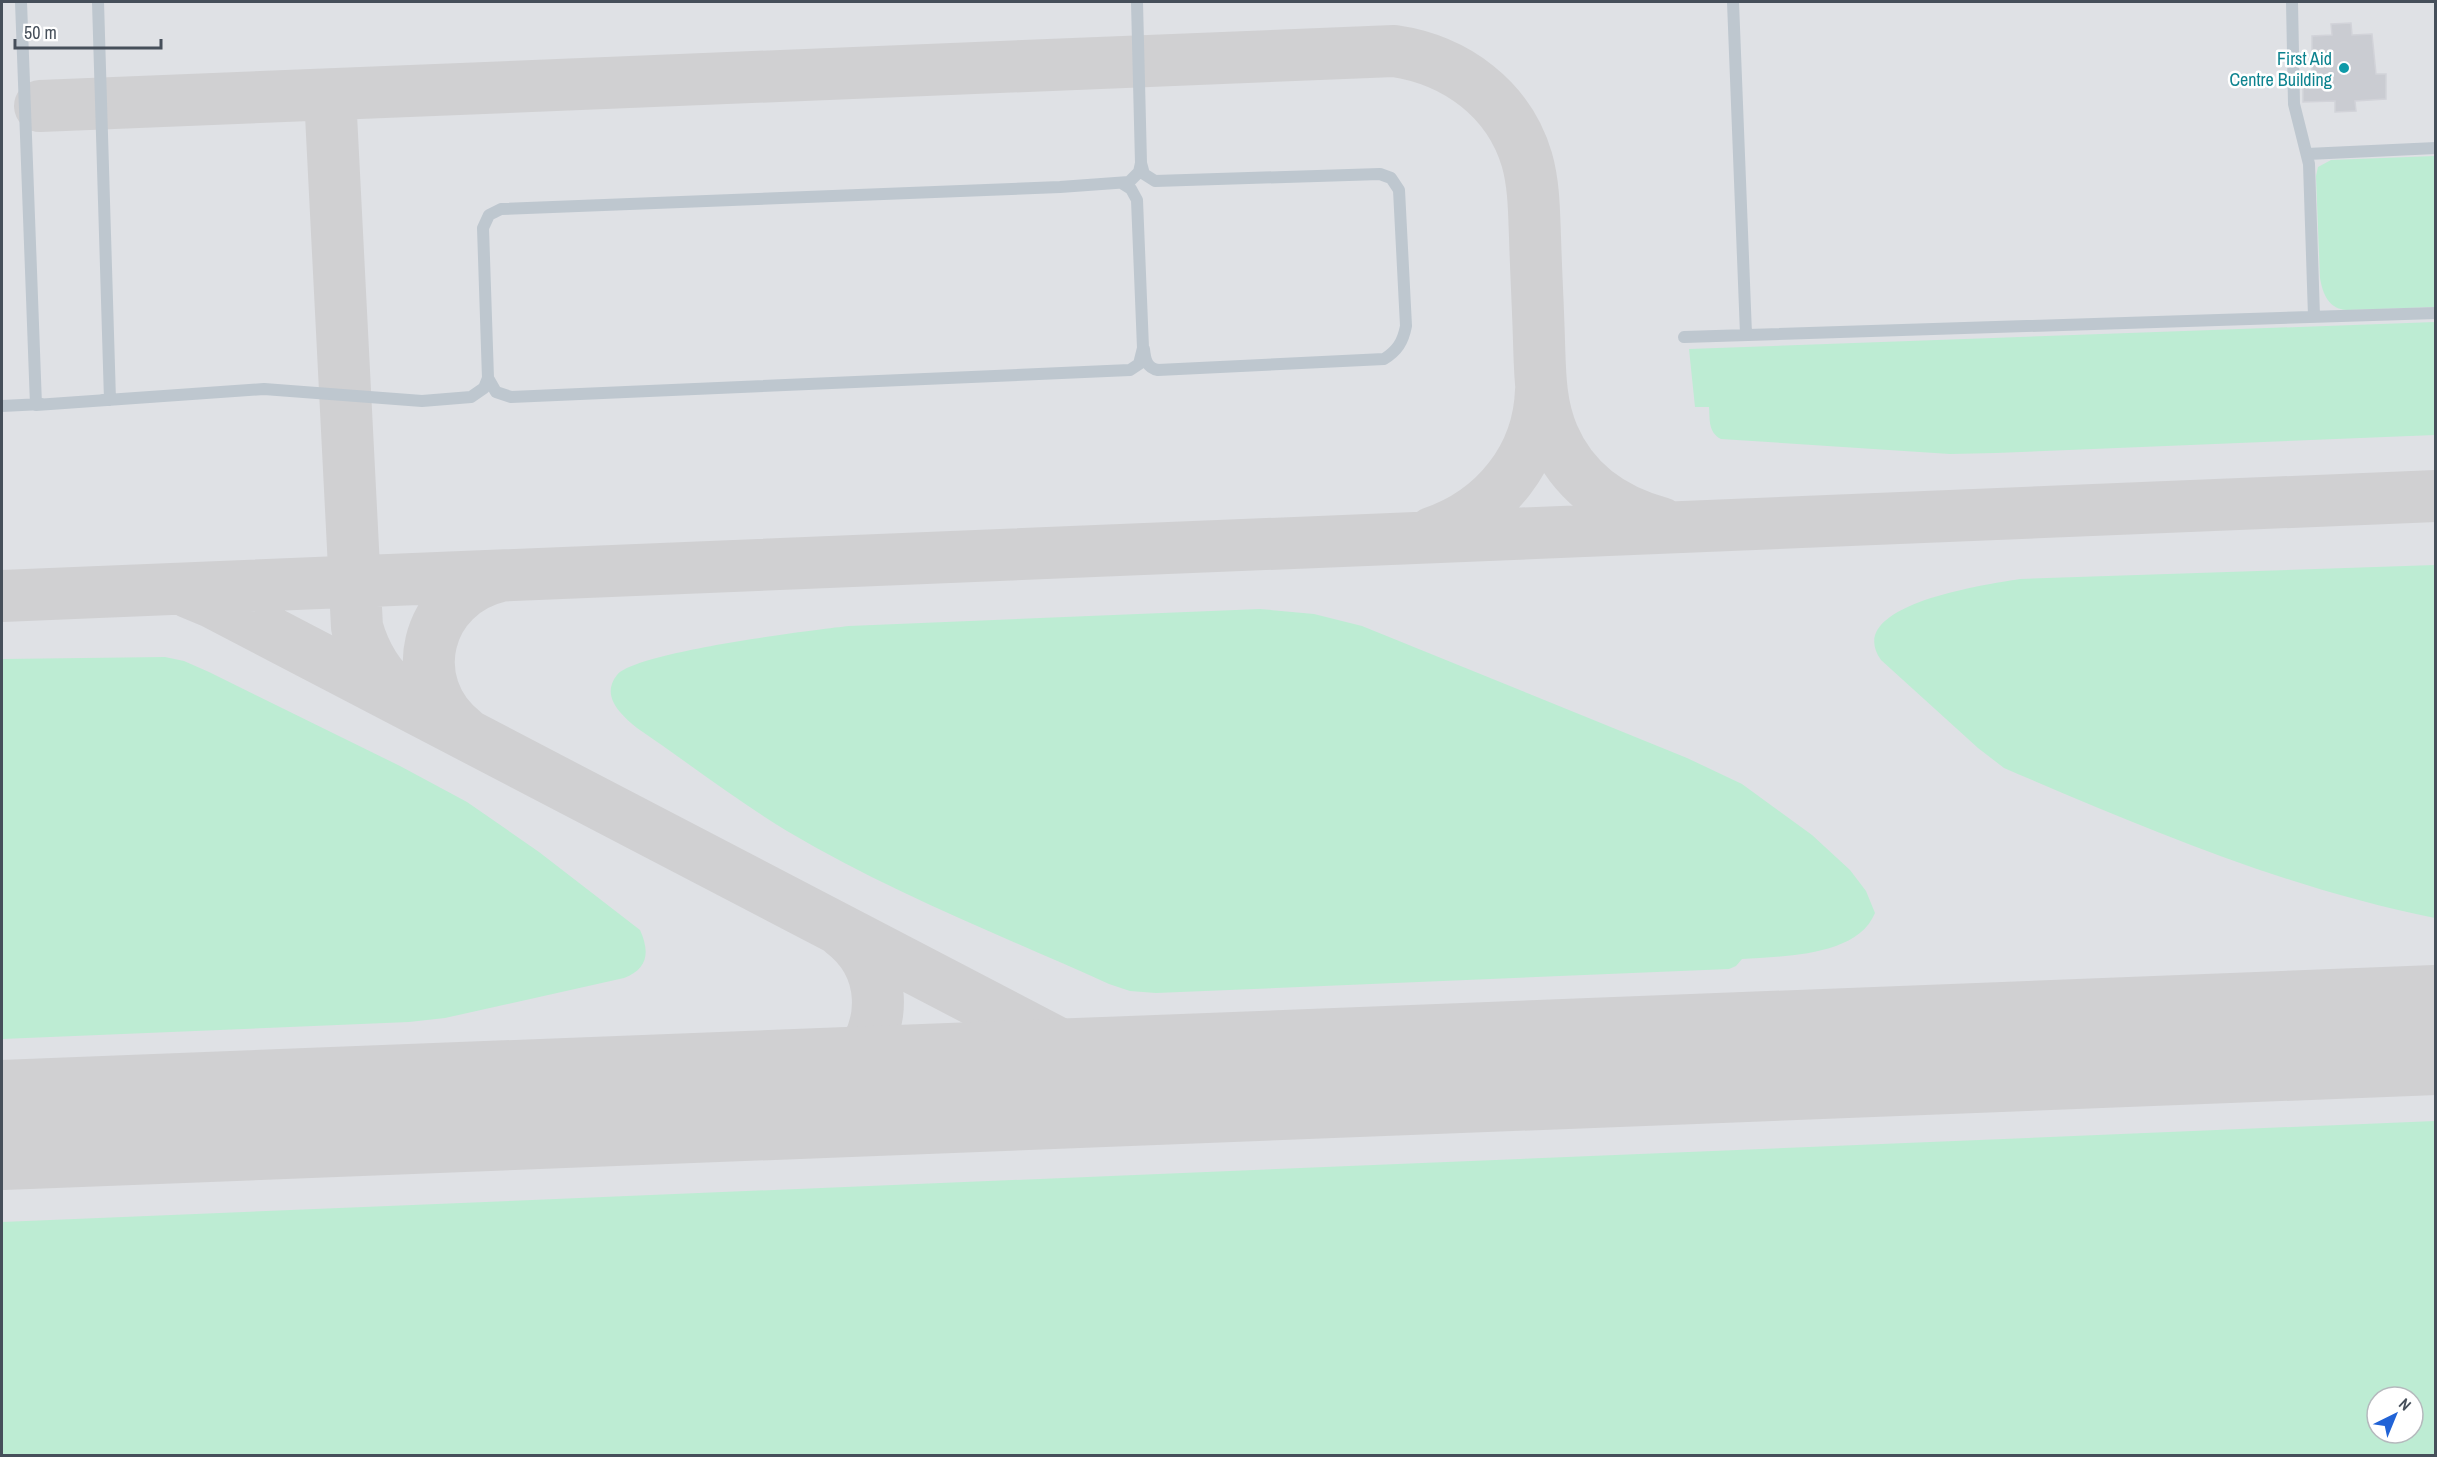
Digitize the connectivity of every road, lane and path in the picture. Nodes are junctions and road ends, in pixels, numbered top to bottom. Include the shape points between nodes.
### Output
1 (21, 2) edge
2 (98, 2) edge
3 (1137, 2) edge
4 (1733, 2) edge
5 (2292, 2) edge
6 (2436, 148) edge
7 (2307, 154) junction
8 (1141, 163) junction
9 (1158, 181) junction
10 (1123, 184) junction
11 (1137, 200) junction
12 (2436, 313) edge
13 (2314, 316) junction
14 (1746, 334) junction
15 (1684, 337) dead end
16 (1143, 348) junction
17 (488, 378) junction
18 (36, 405) junction
19 (2, 406) edge

1 - 18 lane
2 - 18 lane via 110,400
3 - 8 lane
4 - 14 lane
5 - 7 lane via 2294,104
6 - 7 lane
7 - 13 lane
8 - 9 lane via 1145,176
8 - 10 lane via 1137,175
9 - 11 lane via 1144,187
9 - 16 lane via 1380,174 1391,178 1399,190 1406,327 1397,348 1384,359 1158,370 1146,362
10 - 11 lane
10 - 17 lane via 501,209 489,215 483,228
11 - 16 lane
12 - 13 lane
13 - 14 lane
14 - 15 lane
16 - 17 lane via 1139,364 1130,370 511,397 496,392
17 - 18 lane via 484,388 471,397 422,401 264,389
18 - 19 lane

